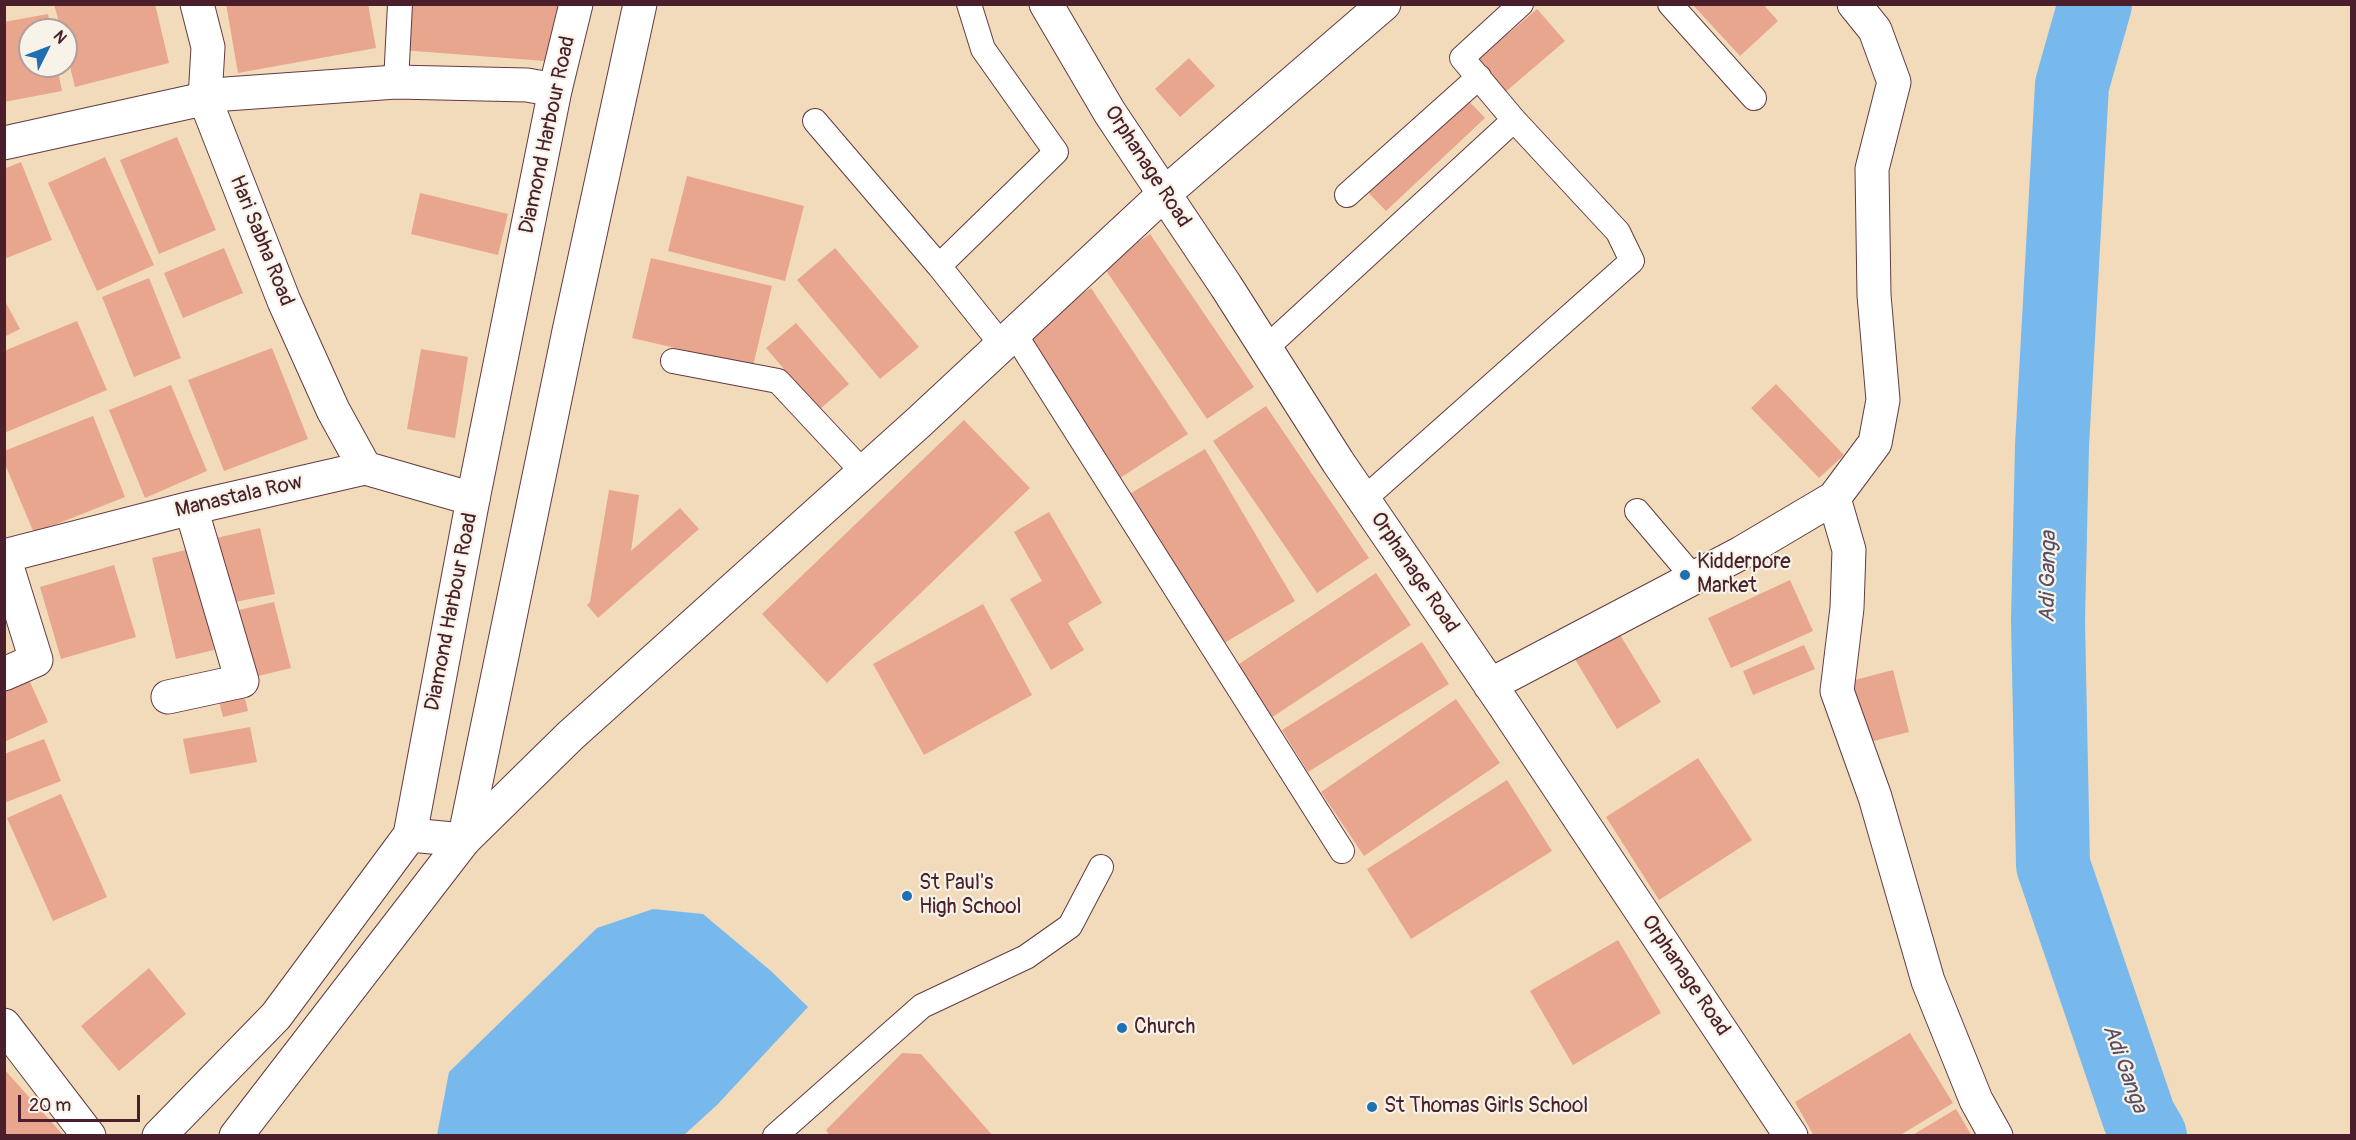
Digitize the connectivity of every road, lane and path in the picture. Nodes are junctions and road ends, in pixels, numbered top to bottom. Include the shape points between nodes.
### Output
1 (197, 4) edge
2 (400, 4) edge
3 (576, 4) edge
4 (640, 4) edge
5 (969, 4) edge
6 (1046, 4) edge
7 (1384, 4) edge
8 (1521, 4) edge
9 (1670, 4) edge
10 (1854, 4) edge
11 (1479, 77) junction
12 (396, 82) junction
13 (555, 90) junction
14 (1754, 98) dead end
15 (205, 99) junction
16 (1514, 120) junction
17 (815, 121) dead end
18 (4, 143) edge
19 (1164, 194) junction
20 (1347, 195) dead end
21 (939, 266) junction
22 (1008, 339) junction
23 (1265, 349) junction
24 (673, 361) dead end
25 (364, 468) junction
26 (863, 472) junction
27 (1834, 498) junction
28 (473, 499) junction
29 (1363, 500) junction
30 (191, 508) junction
31 (1637, 511) dead end
32 (4, 557) edge
33 (1693, 578) junction
34 (4, 674) edge
35 (1490, 685) junction
36 (168, 697) dead end
37 (410, 835) junction
38 (464, 840) junction
39 (1342, 851) dead end
40 (1101, 867) dead end
41 (4, 1025) edge
42 (90, 1136) edge
43 (159, 1136) edge
44 (236, 1136) edge
45 (775, 1136) edge
46 (1791, 1136) edge
47 (1996, 1136) edge

1 - 15 street, Hari Sabha Road via 208,47
2 - 12 lane
3 - 13 street, Diamond Harbour Road
4 - 38 street
5 - 21 lane via 983,49 1056,152
6 - 19 street, Orphanage Road via 1110,113
7 - 19 street
8 - 11 lane via 1462,58
9 - 14 lane
10 - 27 street via 1875,30 1894,82 1872,169 1874,295 1883,400 1875,443
11 - 16 lane
11 - 20 lane
12 - 13 street via 527,85
12 - 15 street via 226,94
13 - 28 street, Diamond Harbour Road
15 - 18 street
15 - 25 street, Hari Sabha Road via 284,301
16 - 23 lane
16 - 29 lane via 1618,232 1632,261
17 - 21 lane
19 - 22 street
19 - 23 street, Orphanage Road
21 - 22 lane
22 - 26 street
22 - 39 lane
23 - 29 street, Orphanage Road
24 - 26 lane via 778,381
25 - 28 street, Manastala Row
25 - 30 street, Manastala Row
26 - 38 street via 570,736
27 - 33 street
27 - 47 street via 1849,550 1837,692 1875,797 1928,981 1976,1100
28 - 37 street, Diamond Harbour Road
29 - 35 street, Orphanage Road
30 - 32 street, Manastala Row
30 - 36 street via 242,681
31 - 33 lane
32 - 34 street via 36,660
33 - 35 street
35 - 46 street, Orphanage Road
37 - 38 street
37 - 43 street, Diamond Harbour Road via 276,1016
38 - 44 street
40 - 45 lane via 1070,926 1026,957 922,1006
41 - 42 street

